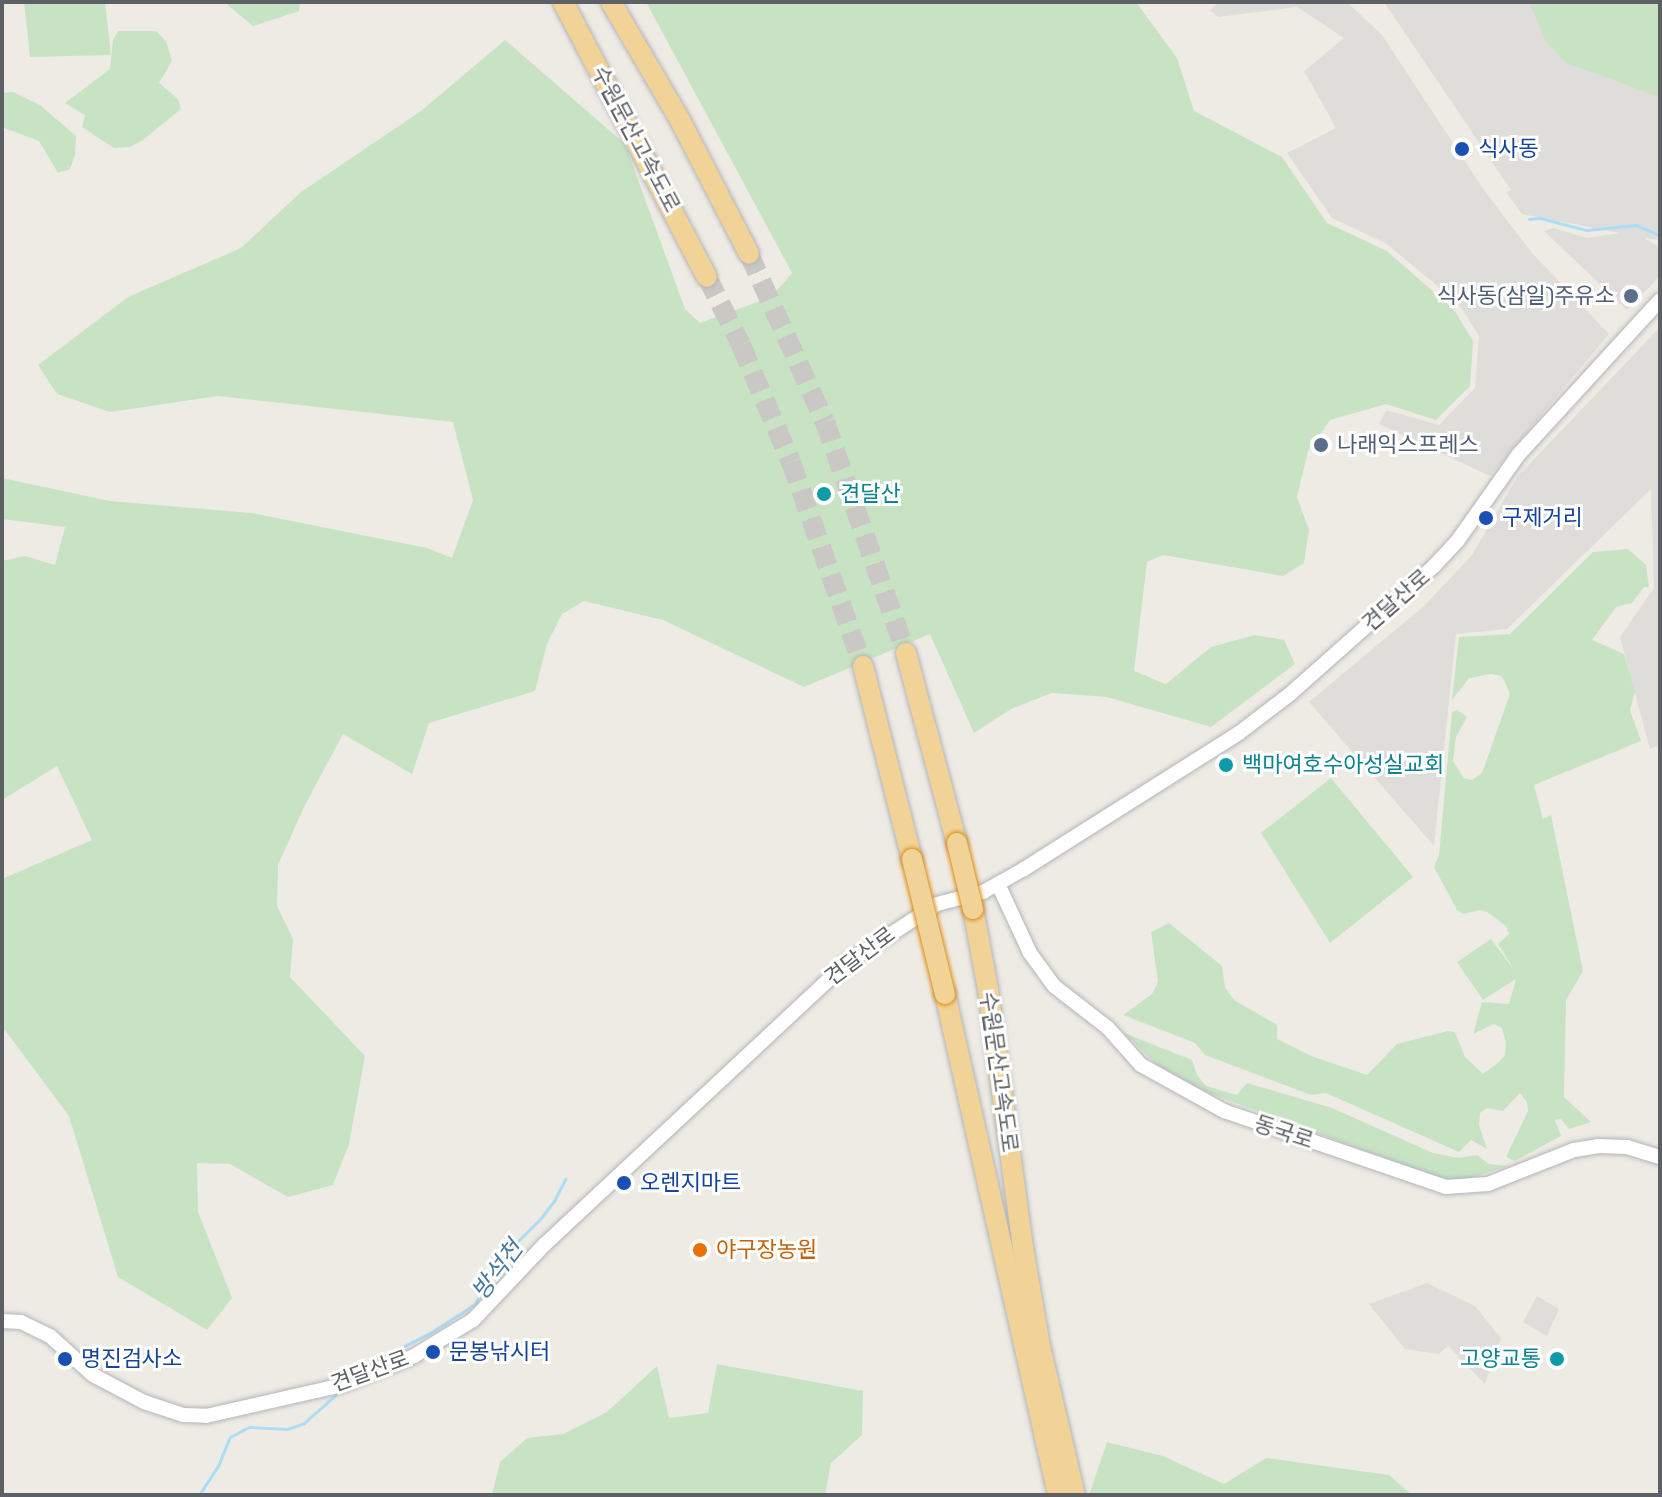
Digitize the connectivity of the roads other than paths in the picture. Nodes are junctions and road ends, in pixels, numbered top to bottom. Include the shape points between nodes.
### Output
1 (563, 2) edge
2 (611, 2) edge
3 (749, 254) tunnel mouth
4 (707, 277) tunnel mouth
5 (1660, 300) edge
6 (906, 653) tunnel mouth
7 (863, 666) tunnel mouth
8 (998, 884) junction
9 (1660, 1157) edge
10 (2, 1321) edge
11 (1058, 1495) edge
12 (1075, 1495) edge

1 - 4 highway, 수원문산고속도로
2 - 3 highway, 수원문산고속도로
5 - 8 street, 견달산로 via 1519,454 1434,566 1299,686 1239,733
6 - 12 highway, 수원문산고속도로, bridge via 973,909 1040,1346
7 - 11 highway, 수원문산고속도로, bridge via 945,994
8 - 9 street, 동국로 via 1030,953 1054,986 1108,1028 1141,1065 1224,1111 1446,1187 1488,1184 1574,1150 1598,1146 1627,1147
8 - 10 street, 견달산로 via 937,904 844,965 544,1245 473,1320 414,1356 342,1385 206,1416 183,1415 93,1375 50,1336 21,1322

